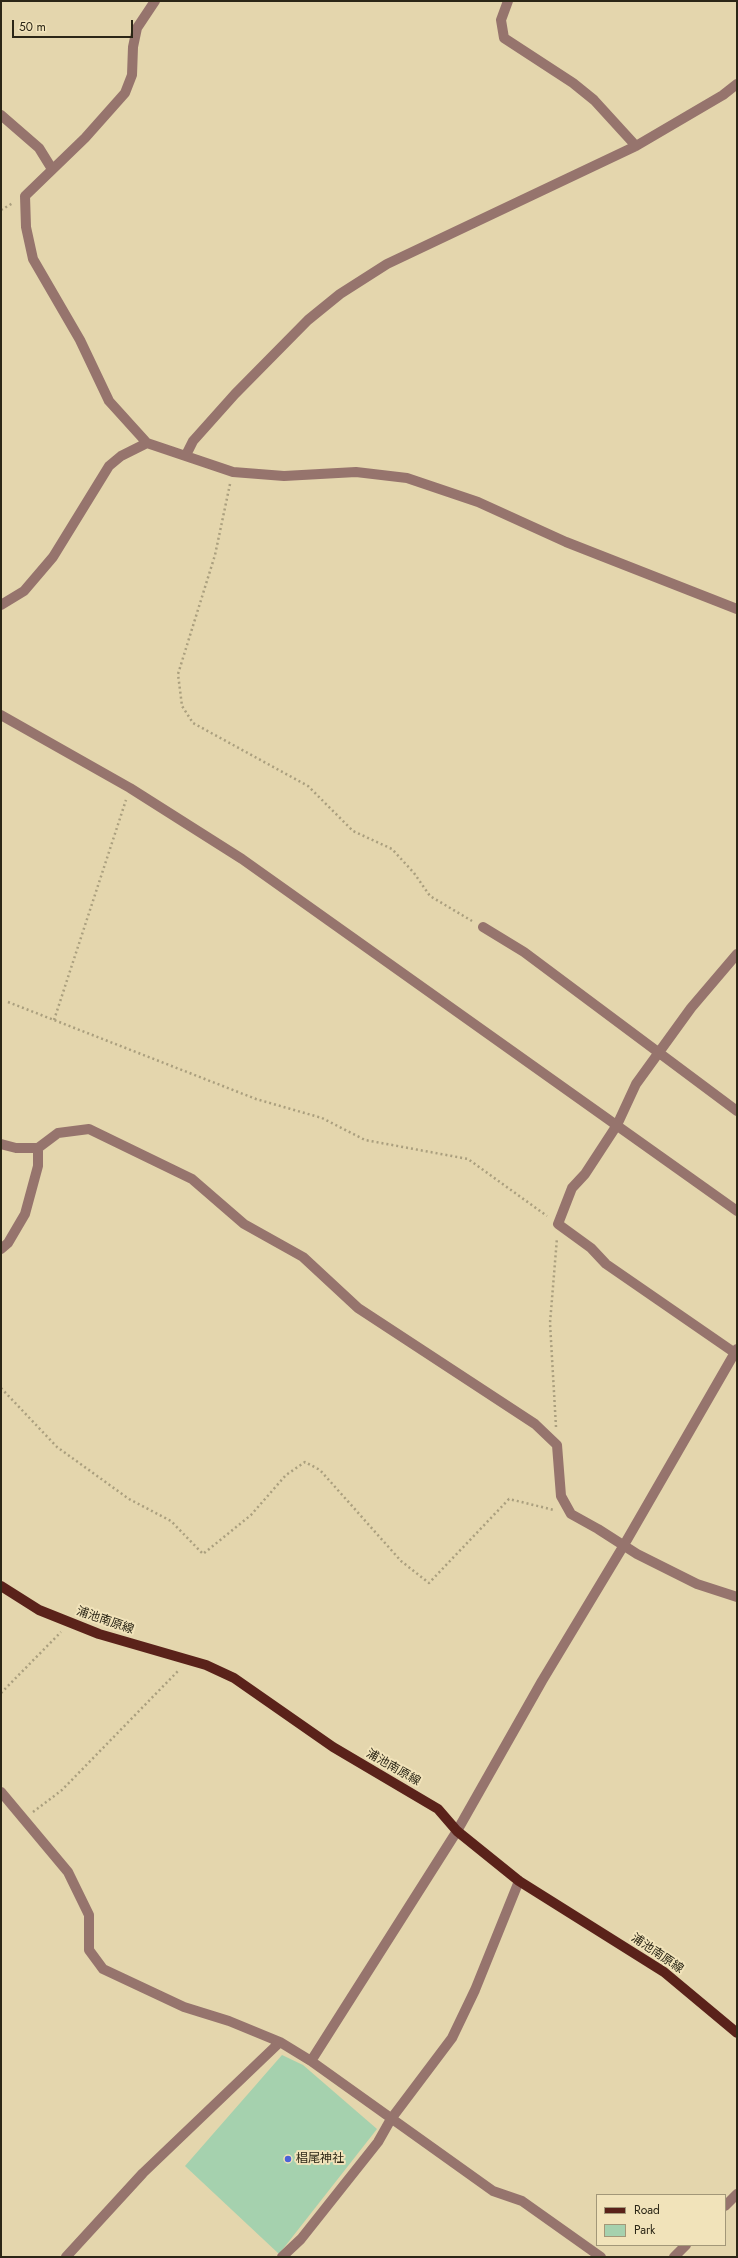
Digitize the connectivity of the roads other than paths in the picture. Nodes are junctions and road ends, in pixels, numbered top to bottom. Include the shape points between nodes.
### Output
1 (155, 1) edge
2 (508, 1) edge
3 (737, 84) edge
4 (1, 115) edge
5 (636, 146) junction
6 (52, 169) junction
7 (147, 443) junction
8 (186, 455) junction
9 (1, 604) edge
10 (737, 609) edge
11 (1, 715) edge
12 (483, 927) road end
13 (737, 954) edge
14 (658, 1053) junction
15 (737, 1110) edge
16 (617, 1125) junction
17 (1, 1144) edge
18 (38, 1148) junction
19 (737, 1211) edge
20 (1, 1249) edge
21 (736, 1351) edge
22 (624, 1545) junction
23 (1, 1586) edge
24 (737, 1598) edge
25 (1, 1792) edge
26 (457, 1831) junction
27 (519, 1881) junction
28 (736, 2031) edge
29 (280, 2042) junction
30 (311, 2061) junction
31 (391, 2120) junction
32 (737, 2194) edge
33 (726, 2205) edge
34 (685, 2246) edge
35 (66, 2257) edge
36 (282, 2257) edge
37 (601, 2257) edge
38 (674, 2257) edge

1 - 6 street via 137,28 132,75 125,93 85,138
2 - 5 street via 501,20 504,38 573,83 594,100
3 - 5 street
4 - 6 street via 39,148
5 - 8 street via 387,264 340,294 308,320 235,394 193,441
6 - 7 street via 25,196 26,227 33,259 80,340 109,401
7 - 8 street
7 - 9 street via 109,466 53,557 24,590
8 - 10 street via 233,472 284,476 356,472 407,478 478,502 566,542
11 - 16 street via 130,788 242,859
12 - 14 street via 524,952
13 - 14 street via 691,1008
14 - 15 street
14 - 16 street via 636,1084
16 - 19 street
16 - 21 street via 585,1174 572,1188 558,1224 591,1248 606,1264
17 - 18 street via 16,1148
18 - 20 street via 38,1166 25,1214 8,1243
18 - 22 street via 58,1133 89,1129 192,1179 244,1224 303,1258 358,1308 535,1424 557,1445 562,1496 571,1514
21 - 22 street
22 - 24 street via 697,1584
22 - 26 street via 542,1681
23 - 26 main road, 浦池南原線 via 39,1610 99,1634 206,1665 234,1678 333,1747 438,1809
25 - 29 street via 68,1872 89,1914 88,1950 103,1969 184,2007
26 - 27 main road, 浦池南原線
26 - 30 street
27 - 28 main road, 浦池南原線 via 664,1972
27 - 31 street via 475,1990 452,2038
29 - 30 street
29 - 35 street via 143,2173
30 - 31 street
31 - 36 street via 378,2142 301,2239
31 - 37 street via 493,2191 522,2201
32 - 33 street
34 - 38 street

